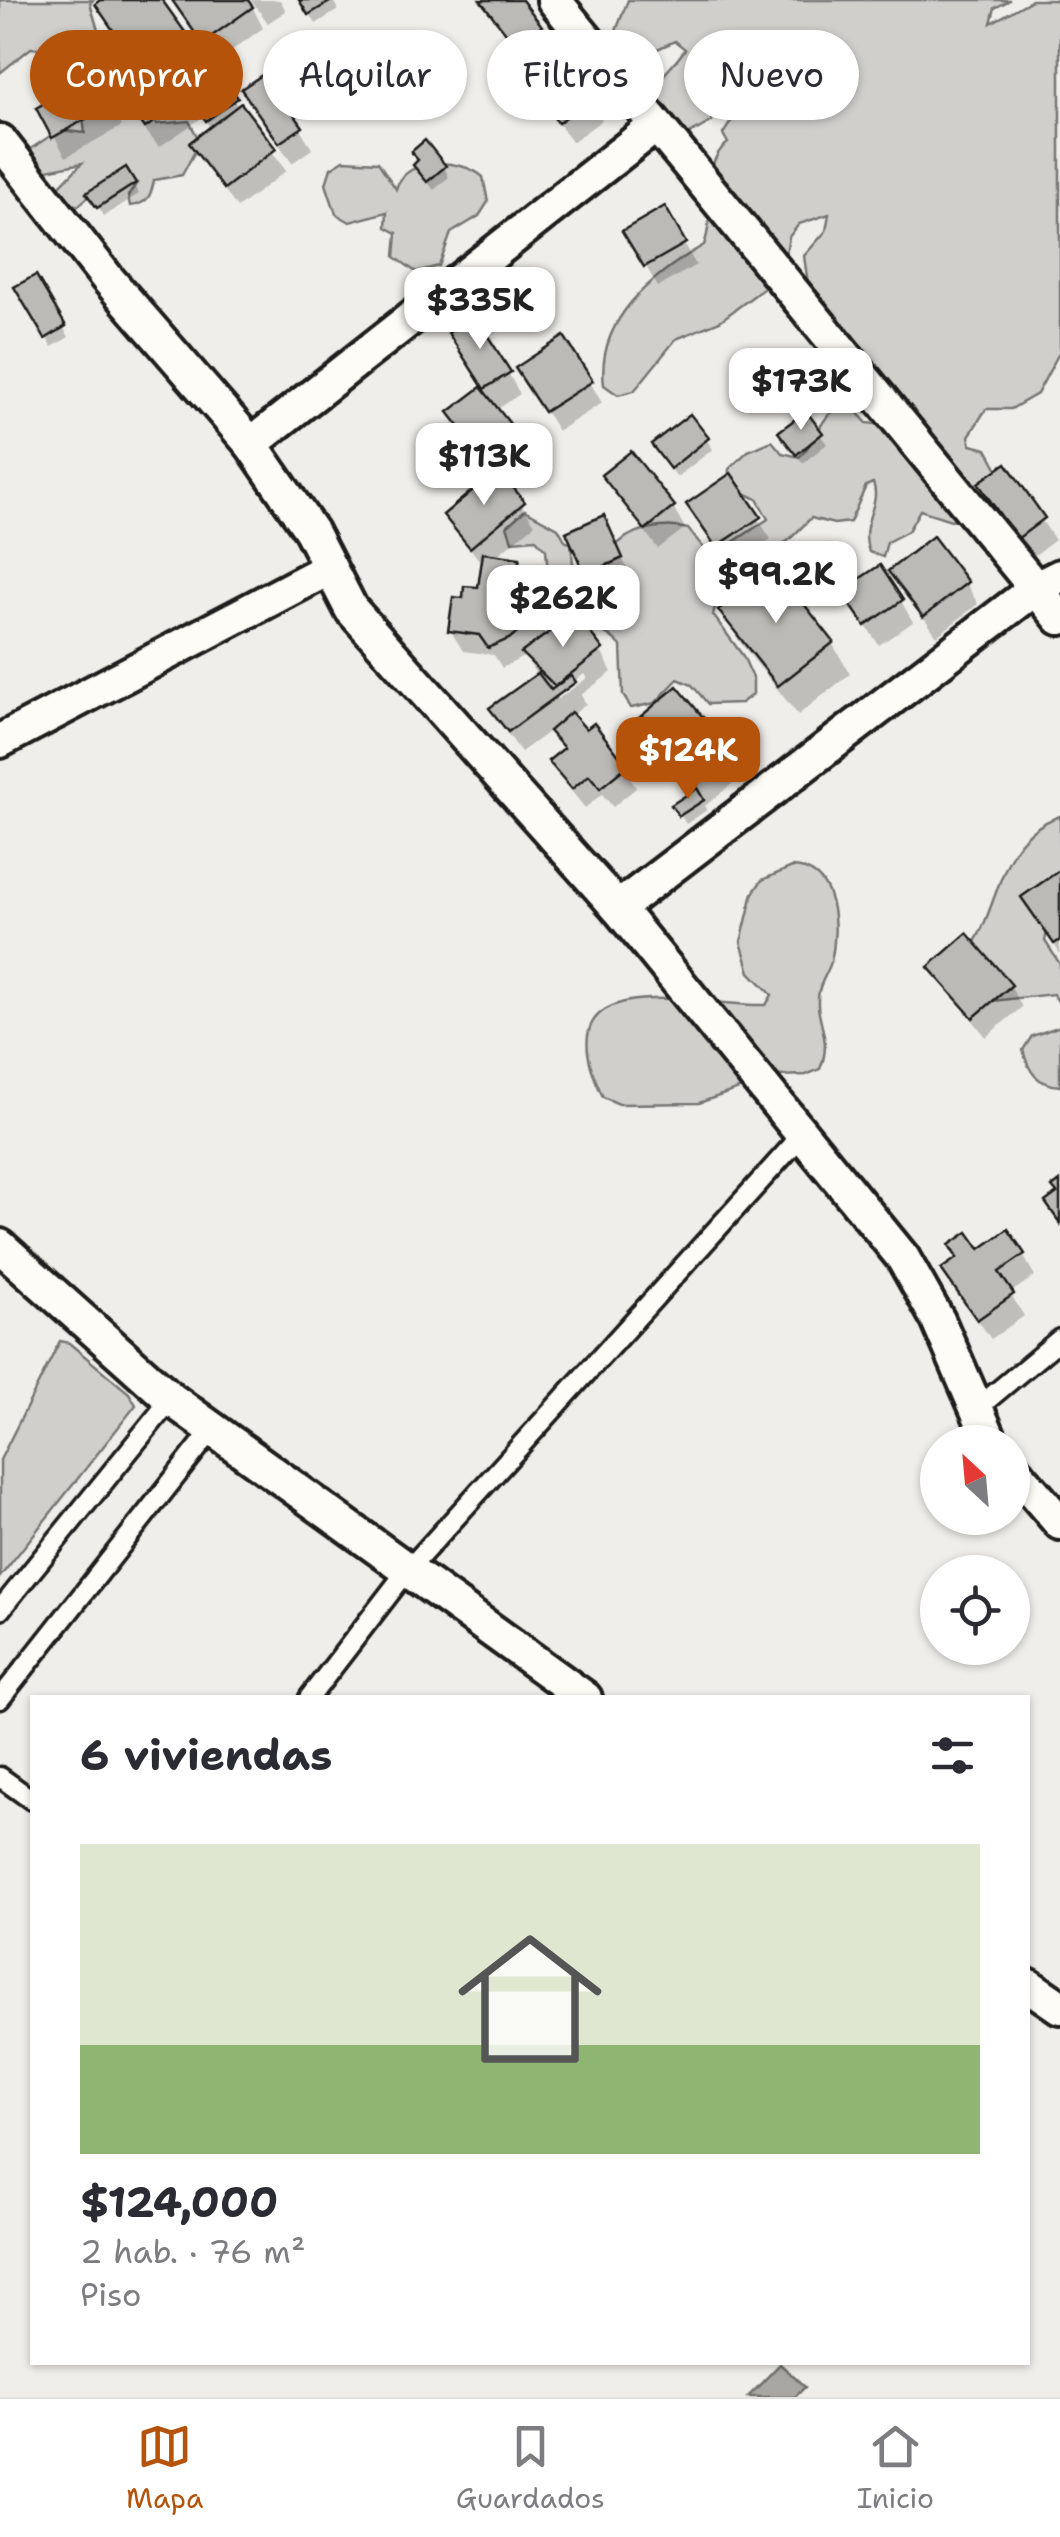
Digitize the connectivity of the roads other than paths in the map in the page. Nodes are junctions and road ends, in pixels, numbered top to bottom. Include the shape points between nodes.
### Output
1 (554, 0) edge
2 (654, 127) junction
3 (0, 141) edge
4 (251, 444) junction
5 (328, 569) junction
6 (1048, 582) edge
7 (1060, 618) edge
8 (0, 741) edge
9 (618, 908) junction
10 (802, 1135) junction
11 (0, 1246) edge
12 (1060, 1338) edge
13 (171, 1399) junction
14 (974, 1411) junction
15 (982, 1425) edge
16 (212, 1429) junction
17 (1030, 1489) edge
18 (1060, 1523) edge
19 (406, 1572) junction
20 (0, 1610) edge
21 (311, 1695) edge
22 (581, 1695) edge
23 (0, 1699) edge
24 (0, 1777) edge
25 (30, 1799) edge
26 (1030, 1987) edge
27 (1060, 2007) edge

1 - 2 street
2 - 4 street
2 - 6 street
3 - 4 street
4 - 5 street via 311,530
5 - 8 street
5 - 9 street via 351,609
6 - 7 street
6 - 9 street
9 - 10 street
10 - 14 street via 902,1258 938,1320
10 - 19 lane
11 - 13 street
12 - 14 lane
13 - 16 street
13 - 20 lane
14 - 15 street
16 - 19 street
16 - 23 lane
17 - 18 street
19 - 21 lane
19 - 22 street
24 - 25 lane
26 - 27 street

